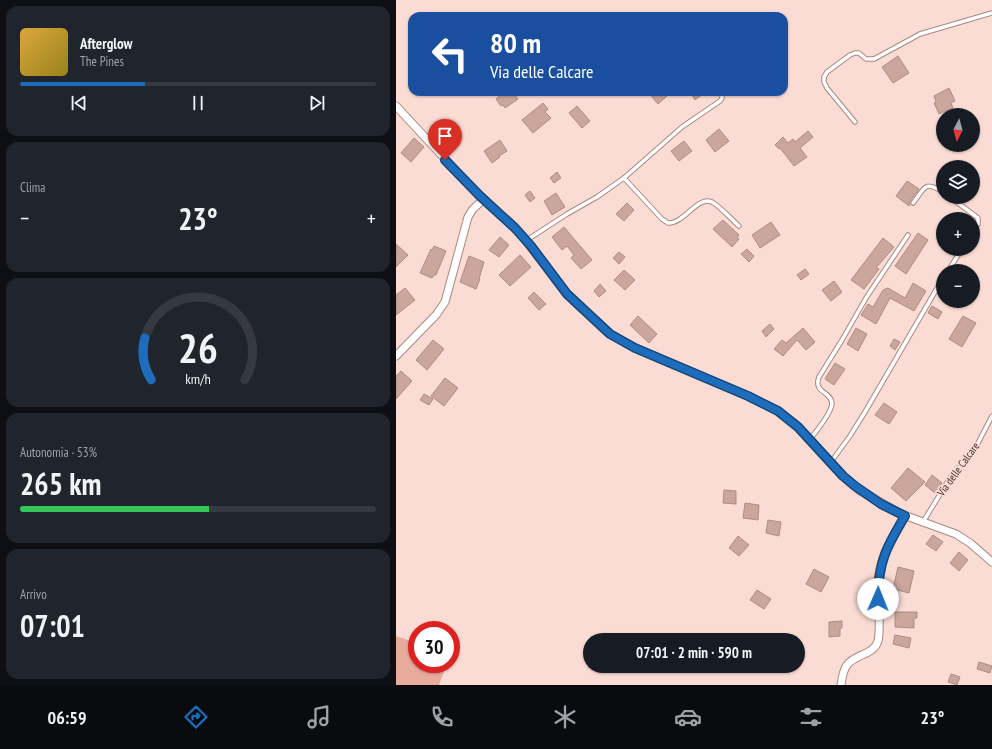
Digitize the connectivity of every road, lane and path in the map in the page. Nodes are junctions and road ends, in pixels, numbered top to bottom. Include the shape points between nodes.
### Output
1 (992, 13) edge
2 (722, 96) edge
3 (396, 106) edge
4 (855, 122) dead end
5 (624, 178) junction
6 (936, 188) edge
7 (484, 199) junction
8 (913, 203) dead end
9 (959, 204) edge
10 (970, 212) edge
11 (739, 226) dead end
12 (908, 236) dead end
13 (527, 240) junction
14 (936, 290) edge
15 (396, 356) edge
16 (992, 416) edge
17 (810, 439) junction
18 (831, 462) junction
19 (905, 516) junction
20 (923, 522) junction
21 (992, 562) edge
22 (841, 685) edge

1 - 4 lane via 920,34 874,59 866,59 855,53 833,68 825,75 824,82
2 - 5 lane via 720,102 677,132
3 - 7 street
5 - 11 lane via 666,222 675,222 701,203 708,201
5 - 13 lane
6 - 8 lane via 928,186
7 - 13 street
7 - 15 street via 468,217 445,302 436,315
9 - 10 lane
12 - 17 lane via 866,298 819,376 818,386 831,400 831,407
13 - 17 street via 567,294 613,336 774,409
14 - 18 lane via 865,412
16 - 20 lane, Via delle Calcare via 977,445 944,488
17 - 18 street
18 - 19 street via 860,490
19 - 20 street
19 - 22 street via 886,549 880,571 878,642 871,650 847,664
20 - 21 street via 956,534

